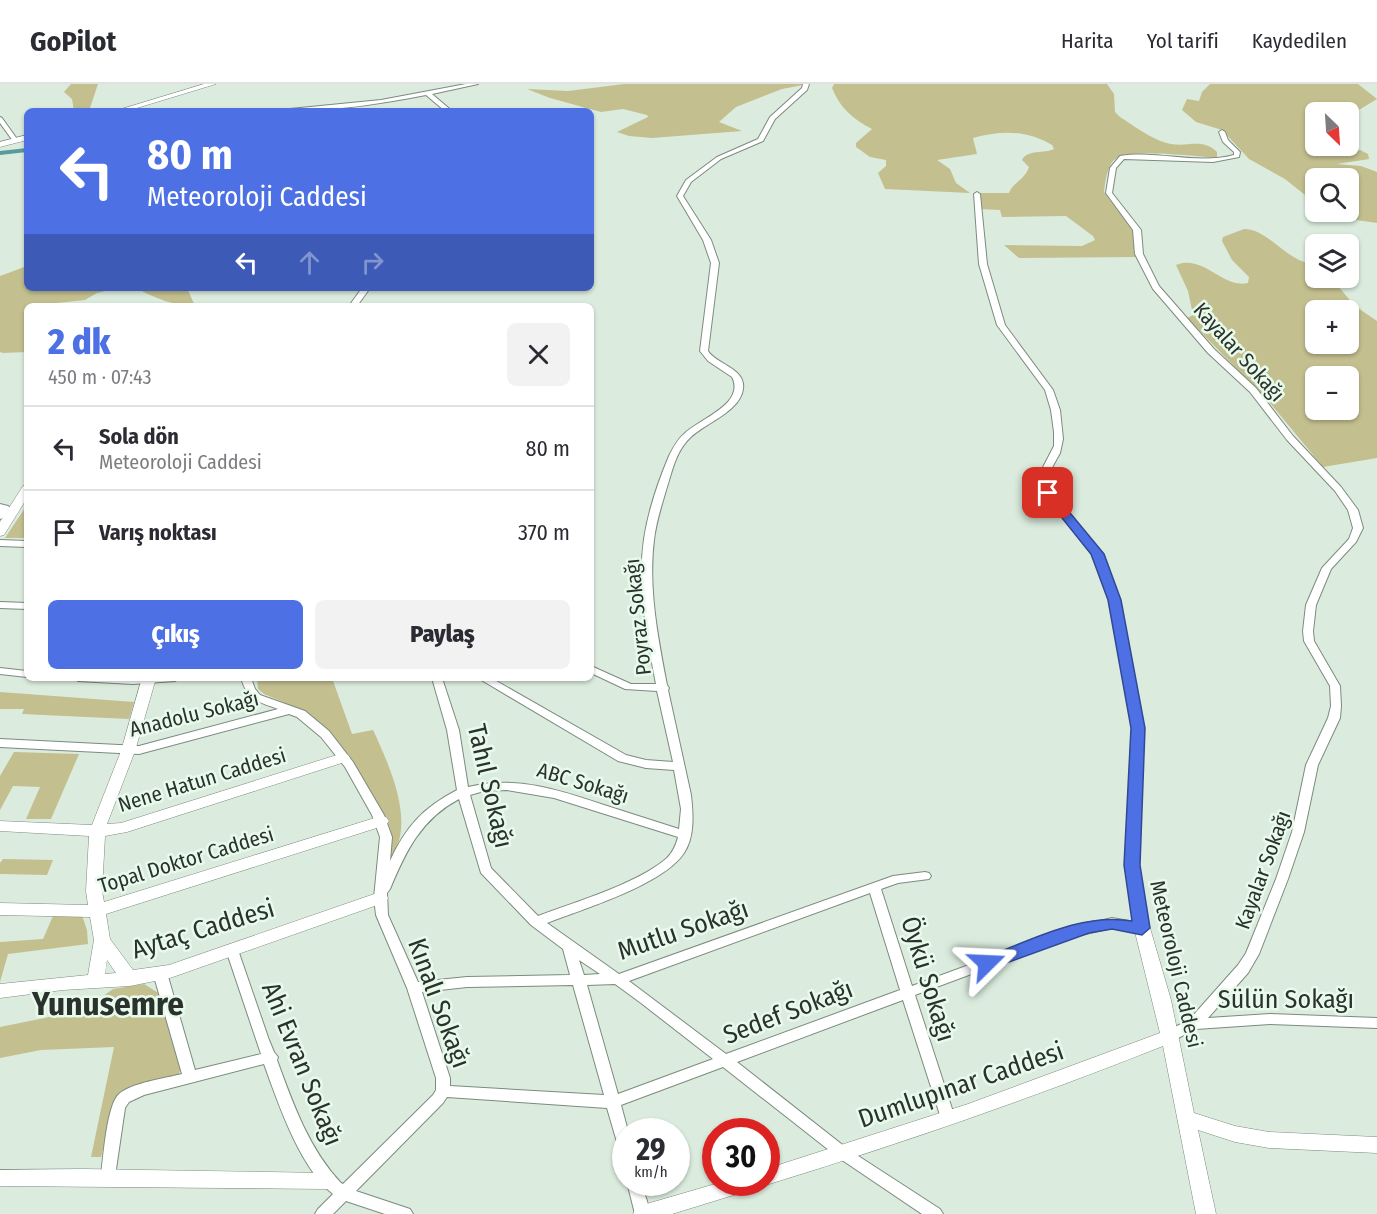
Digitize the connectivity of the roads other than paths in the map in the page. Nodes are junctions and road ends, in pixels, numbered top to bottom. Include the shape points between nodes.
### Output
1 (212, 84) edge
2 (475, 84) edge
3 (806, 84) edge
4 (428, 94) junction
5 (129, 108) edge
6 (321, 108) edge
7 (445, 108) edge
8 (0, 119) edge
9 (1222, 132) dead end
10 (22, 139) edge
11 (0, 145) edge
12 (977, 194) dead end
13 (24, 494) edge
14 (0, 507) edge
15 (0, 516) edge
16 (0, 532) edge
17 (0, 543) edge
18 (24, 544) edge
19 (0, 605) edge
20 (24, 606) edge
21 (594, 670) edge
22 (0, 671) edge
23 (24, 674) edge
24 (148, 681) edge
25 (247, 681) edge
26 (438, 681) edge
27 (488, 681) edge
28 (664, 688) junction
29 (289, 710) junction
30 (0, 743) edge
31 (128, 751) junction
32 (344, 758) junction
33 (679, 766) junction
34 (463, 792) junction
35 (381, 821) junction
36 (0, 826) edge
37 (97, 831) junction
38 (685, 835) junction
39 (925, 876) dead end
40 (874, 887) junction
41 (380, 898) junction
42 (0, 909) edge
43 (96, 911) junction
44 (536, 922) junction
45 (1142, 928) junction
46 (102, 940) junction
47 (569, 946) junction
48 (232, 950) junction
49 (160, 973) junction
50 (130, 978) junction
51 (619, 979) junction
52 (95, 981) junction
53 (579, 981) junction
54 (414, 988) junction
55 (0, 991) edge
56 (907, 993) junction
57 (1377, 1023) edge
58 (1194, 1024) junction
59 (1170, 1036) junction
60 (271, 1057) junction
61 (725, 1061) junction
62 (190, 1077) junction
63 (443, 1091) junction
64 (613, 1102) junction
65 (617, 1118) edge
66 (948, 1118) junction
67 (1186, 1118) junction
68 (1377, 1145) edge
69 (844, 1154) junction
70 (780, 1173) edge
71 (108, 1176) junction
72 (0, 1178) edge
73 (327, 1181) junction
74 (344, 1193) junction
75 (638, 1196) edge
76 (703, 1196) edge
77 (323, 1214) edge
78 (405, 1214) edge
79 (643, 1214) edge
80 (935, 1214) edge
81 (1206, 1214) edge

1 - 5 street
2 - 4 street
3 - 28 street, Poyraz Sokağı via 772,118 760,140 719,158 688,181 680,196 707,240 716,268 704,351 734,375 739,388 726,409 681,440 654,516 647,573
4 - 6 street
4 - 7 street
8 - 10 street
9 - 58 street, Kayalar Sokağı via 1237,156 1122,157 1113,168 1109,193 1137,230 1139,254 1156,287 1211,351 1253,390 1290,438 1338,489 1353,510 1358,528 1353,540 1327,568 1311,605 1310,641 1335,686 1336,706 1312,765 1298,832 1252,954 1227,990
10 - 11 street
12 - 45 street, Meteoroloji Caddesi via 983,264 1001,325 1052,398 1058,448 1042,483 1097,554 1114,600 1138,728 1132,865
13 - 16 street
14 - 15 street via 5,508
17 - 18 street
19 - 20 street
21 - 28 street via 623,685
22 - 23 street
24 - 31 street
25 - 29 street via 256,697
26 - 34 street, Tahıl Sokağı via 453,730
27 - 33 street via 622,758
28 - 33 street, Poyraz Sokağı
29 - 31 street, Anadolu Sokağı via 162,746
29 - 32 street via 312,723
30 - 31 street, Anadolu Sokağı
31 - 37 street
32 - 35 street
32 - 37 street, Nene Hatun Caddesi via 133,826
33 - 38 street, Poyraz Sokağı via 687,812
34 - 38 street, ABC Sokağı via 506,784 532,786
34 - 41 street, ABC Sokağı via 421,820 401,849
34 - 44 street, Tahıl Sokağı via 484,870
35 - 41 street, Kınalı Sokağı via 386,846
35 - 43 street, Topal Doktor Caddesi
36 - 37 street, Nene Hatun Caddesi
37 - 43 street
38 - 44 street, Poyraz Sokağı via 679,853 666,866
39 - 40 street, Mutlu Sokağı
40 - 51 street, Mutlu Sokağı
40 - 56 street, Öykü Sokağı
41 - 48 street, Aytaç Caddesi
41 - 54 street, Kınalı Sokağı via 386,927
42 - 43 street, Topal Doktor Caddesi
43 - 46 street
44 - 47 street, Tahıl Sokağı
45 - 56 street, Sedef Sokağı via 1112,923 1088,927
45 - 59 street, Meteoroloji Caddesi
46 - 50 street
46 - 52 street
47 - 51 street, Tahıl Sokağı
47 - 53 street
48 - 49 street, Aytaç Caddesi
48 - 60 street, Ahi Evran Sokağı
49 - 50 street, Aytaç Caddesi
49 - 62 street
50 - 52 street, Aytaç Caddesi
51 - 53 street, Mutlu Sokağı
51 - 61 street, Tahıl Sokağı
52 - 55 street, Aytaç Caddesi
53 - 54 street, Mutlu Sokağı via 467,982
53 - 64 street
54 - 63 street, Kınalı Sokağı via 443,1078
56 - 61 street, Sedef Sokağı
56 - 66 street, Öykü Sokağı
57 - 58 street, Sülün Sokağı via 1270,1019
58 - 59 street, Kayalar Sokağı
59 - 66 street, Dumlupınar Caddesi via 1055,1082
59 - 67 street, Meteoroloji Caddesi
60 - 62 street
60 - 73 street, Ahi Evran Sokağı via 298,1132
61 - 64 street, Sedef Sokağı
61 - 69 street, Tahıl Sokağı
62 - 71 street via 124,1098 118,1107
63 - 64 street, Sedef Sokağı
63 - 74 street, Kınalı Sokağı
64 - 65 street
66 - 69 street, Dumlupınar Caddesi
67 - 68 street via 1269,1140
67 - 81 street, Meteoroloji Caddesi
69 - 70 street, Dumlupınar Caddesi
69 - 80 street, Tahıl Sokağı
71 - 72 street
71 - 73 street via 204,1182
73 - 74 street, Ahi Evran Sokağı
74 - 77 street, Kınalı Sokağı
74 - 78 street, Ahi Evran Sokağı
75 - 79 street
76 - 79 street

